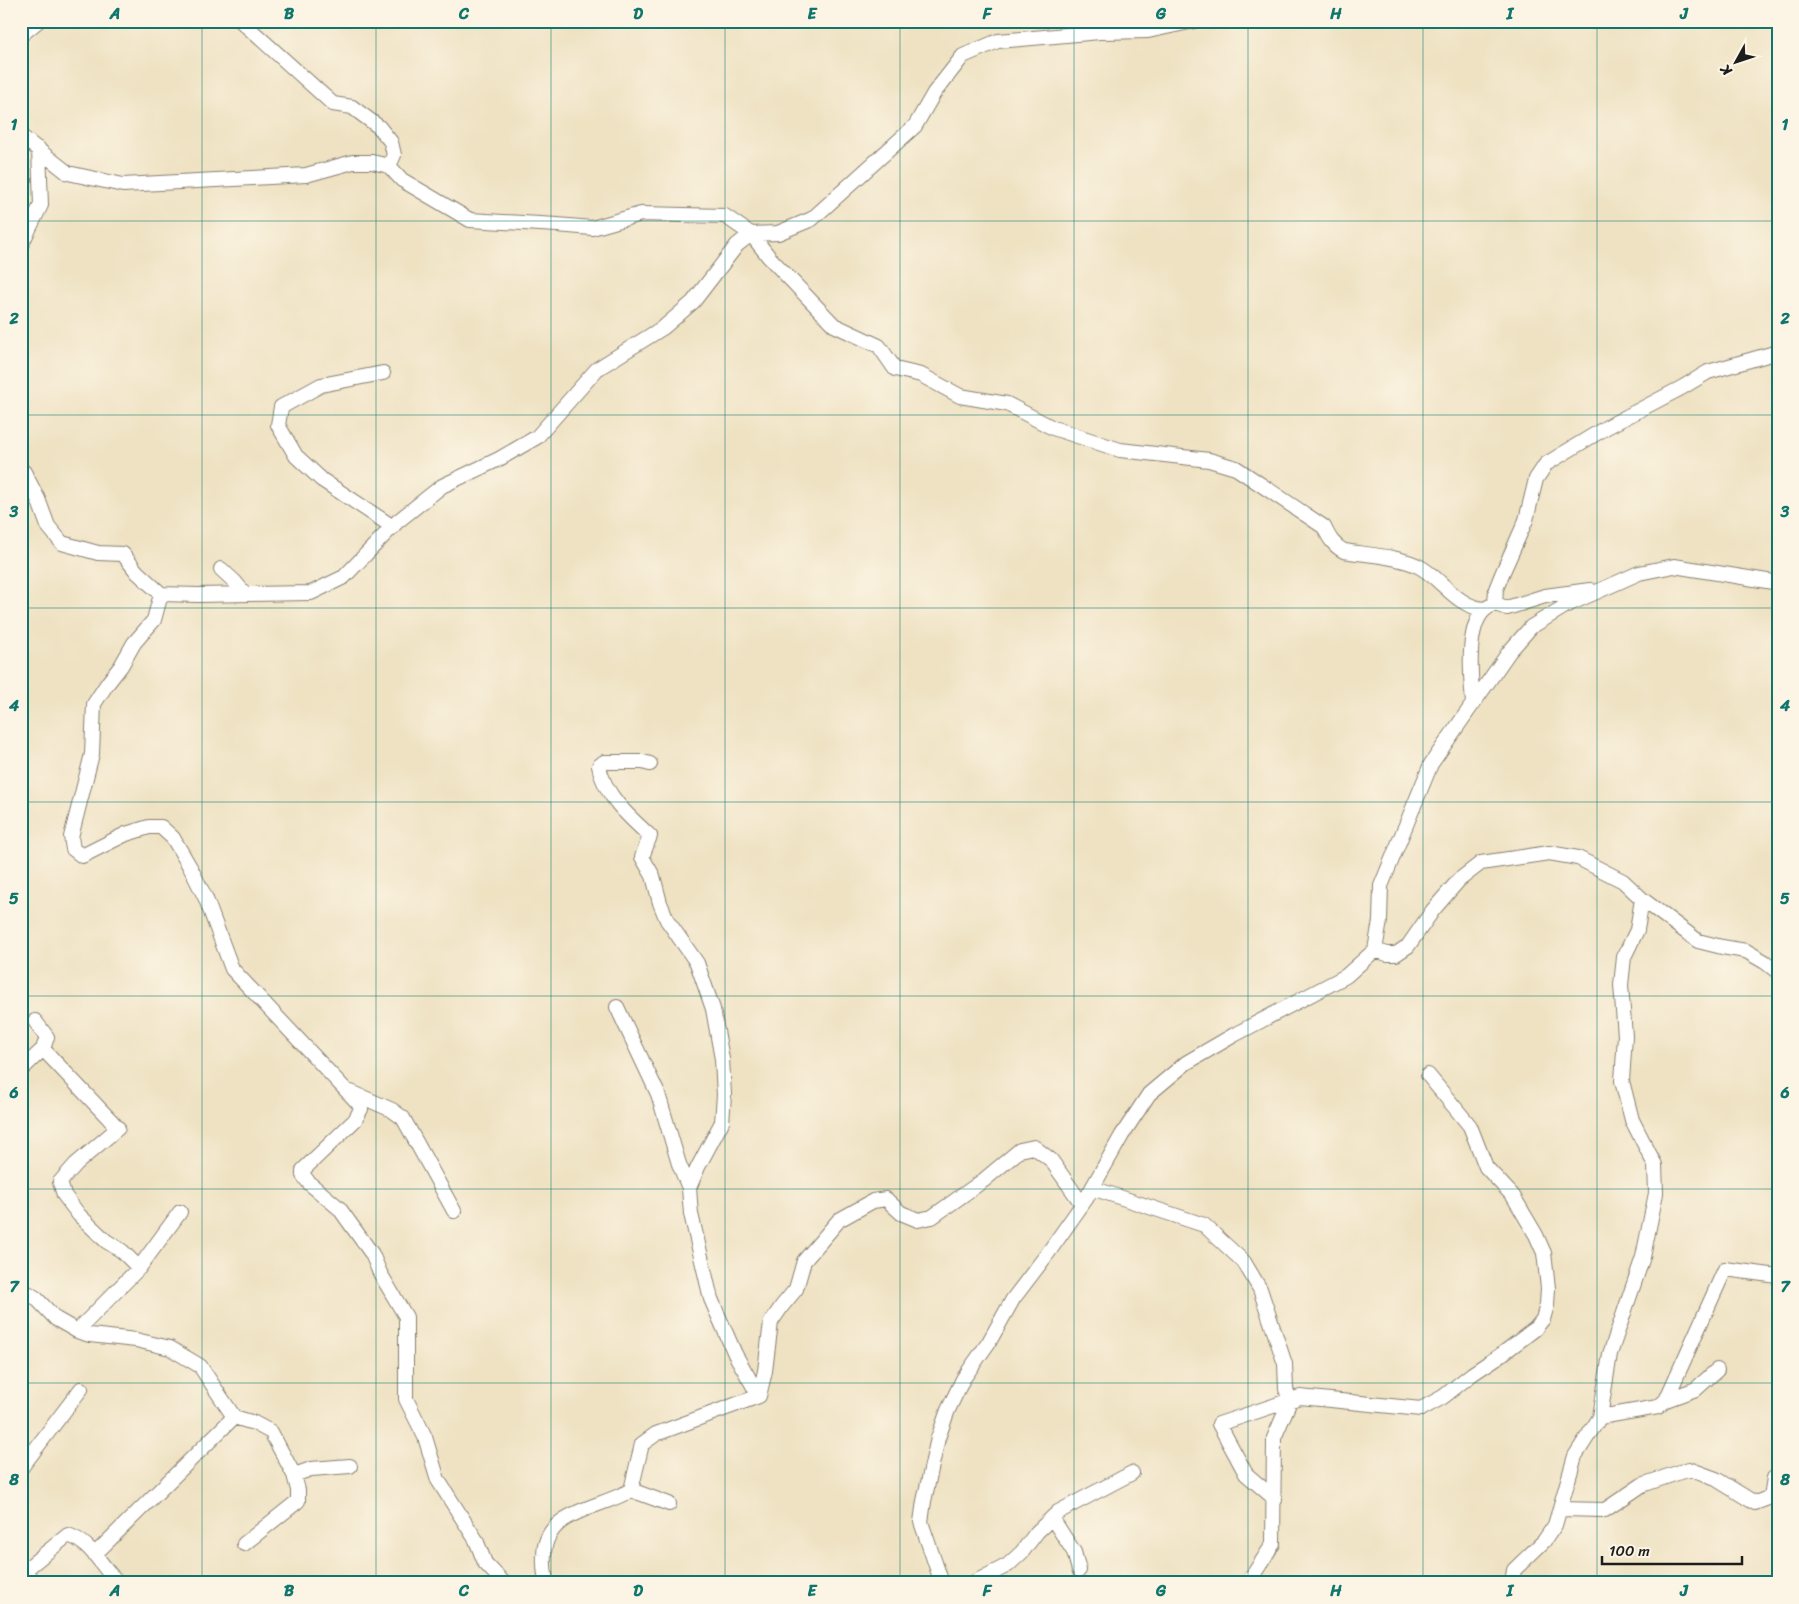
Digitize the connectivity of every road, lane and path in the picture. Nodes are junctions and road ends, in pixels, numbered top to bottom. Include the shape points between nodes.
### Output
1 (38, 21) edge
2 (241, 21) edge
3 (1194, 21) edge
4 (21, 35) edge
5 (21, 136) edge
6 (39, 149) junction
7 (389, 166) junction
8 (751, 234) junction
9 (21, 245) edge
10 (1778, 352) edge
11 (383, 373) dead end
12 (21, 470) edge
13 (393, 527) junction
14 (221, 569) dead end
15 (1778, 581) edge
16 (1607, 587) junction
17 (161, 594) junction
18 (245, 594) junction
19 (1490, 606) junction
20 (1473, 703) junction
21 (650, 764) dead end
22 (1642, 899) junction
23 (1375, 950) junction
24 (1778, 972) edge
25 (617, 1007) dead end
26 (35, 1021) dead end
27 (43, 1049) junction
28 (21, 1070) edge
29 (1428, 1075) dead end
30 (346, 1090) junction
31 (689, 1188) junction
32 (1092, 1188) junction
33 (1082, 1204) junction
34 (454, 1211) dead end
35 (180, 1212) dead end
36 (138, 1268) junction
37 (1778, 1276) edge
38 (21, 1289) edge
39 (77, 1331) junction
40 (1717, 1370) dead end
41 (82, 1389) dead end
42 (759, 1396) junction
43 (1666, 1400) junction
44 (1290, 1401) junction
45 (1600, 1416) junction
46 (234, 1417) junction
47 (350, 1466) dead end
48 (21, 1468) edge
49 (1132, 1473) dead end
50 (294, 1475) junction
51 (1774, 1478) dead end
52 (631, 1490) junction
53 (1274, 1499) junction
54 (669, 1504) dead end
55 (1560, 1509) junction
56 (1052, 1518) junction
57 (244, 1544) dead end
58 (95, 1554) junction
59 (23, 1568) edge
60 (1079, 1570) dead end
61 (34, 1583) edge
62 (118, 1583) edge
63 (504, 1583) edge
64 (546, 1583) edge
65 (942, 1583) edge
66 (973, 1583) edge
67 (1248, 1583) edge
68 (1512, 1583) edge

1 - 4 street
2 - 7 street via 333,104 352,107 379,127 392,142 394,155
3 - 8 street via 1148,31 998,41 963,56 934,93 915,126 812,218 778,233
5 - 6 street
6 - 7 street via 68,173 123,186 306,175 353,162
6 - 9 street via 41,205
7 - 8 street via 402,180 470,220 592,228 640,214 725,216
8 - 13 street via 737,244 692,302 664,327 597,369 537,437 442,486
8 - 19 street via 768,257 834,325 880,346 895,369 921,375 960,396 1006,404 1053,428 1120,450 1209,460 1236,468 1324,527 1338,548 1401,560 1420,567 1473,608
10 - 19 street via 1708,372 1546,464 1536,479 1526,520
11 - 13 street via 321,385 281,407 278,424 296,456 322,480
12 - 17 street via 38,499 48,526 62,542 98,553 123,554
13 - 18 street via 344,577 311,592
14 - 18 street
15 - 16 street via 1674,566 1639,573
16 - 19 street via 1545,596 1507,608
16 - 20 street via 1532,627 1509,652
17 - 18 street
17 - 30 street via 154,620 134,643 122,666 94,704 92,754 70,837 73,849 82,856 126,834 149,827 160,828 173,838 206,899 232,969
19 - 20 street via 1473,628
20 - 23 street via 1431,764 1381,886
21 - 31 street via 604,762 599,766 602,781 611,795 650,836 642,857 653,876 668,920 697,963 712,1009 722,1059 722,1122
22 - 23 street via 1623,882 1578,858 1549,853 1481,863 1438,904 1408,946 1396,954
22 - 24 street via 1698,941 1746,951
22 - 45 street via 1637,930 1624,957 1621,984 1625,1036 1622,1080 1632,1120 1655,1165 1656,1193 1643,1257 1610,1354
23 - 32 street via 1346,976 1186,1063 1149,1094
25 - 31 street via 658,1094
26 - 27 street via 47,1037
27 - 28 street
27 - 36 street via 118,1128 60,1182 64,1195 79,1215
29 - 44 street via 1470,1126 1486,1167 1513,1196 1536,1235 1544,1253 1548,1288 1543,1319 1502,1354 1422,1409 1300,1397
30 - 34 street via 403,1118
30 - 63 street via 361,1109 354,1120 303,1170 303,1175 339,1208 367,1246 406,1317 406,1400 425,1437 438,1480 476,1540 485,1562
31 - 42 street via 691,1214 711,1299 735,1354
32 - 33 street
32 - 44 street via 1204,1225 1244,1262 1260,1289 1285,1364
33 - 42 street via 1051,1160 1034,1147 1020,1150 932,1217 918,1220 901,1213 886,1199 873,1201 839,1220 804,1261 796,1289 771,1322
33 - 65 street via 1013,1299 963,1379 948,1410 938,1438 921,1522
35 - 36 street
36 - 39 street
37 - 43 street via 1725,1269
38 - 39 street via 36,1298 56,1319
39 - 46 street via 170,1348 200,1366
40 - 43 street via 1696,1389
41 - 48 street
42 - 52 street via 656,1434 642,1444
43 - 45 street via 1658,1407
44 - 53 street via 1274,1438
44 - 53 street via 1219,1424 1246,1474
45 - 55 street via 1576,1456
46 - 50 street via 271,1432
46 - 58 street
47 - 50 street
49 - 56 street
50 - 57 street via 298,1501
51 - 55 street via 1771,1497 1755,1503 1716,1479 1689,1469 1642,1485 1605,1510
52 - 54 street
52 - 64 street via 619,1498 561,1520 550,1531 544,1554
53 - 67 street via 1273,1544
55 - 68 street via 1555,1525 1544,1541 1514,1570
56 - 60 street via 1074,1552
56 - 66 street via 1008,1565
58 - 59 street via 78,1538 68,1535
58 - 62 street
59 - 61 street

